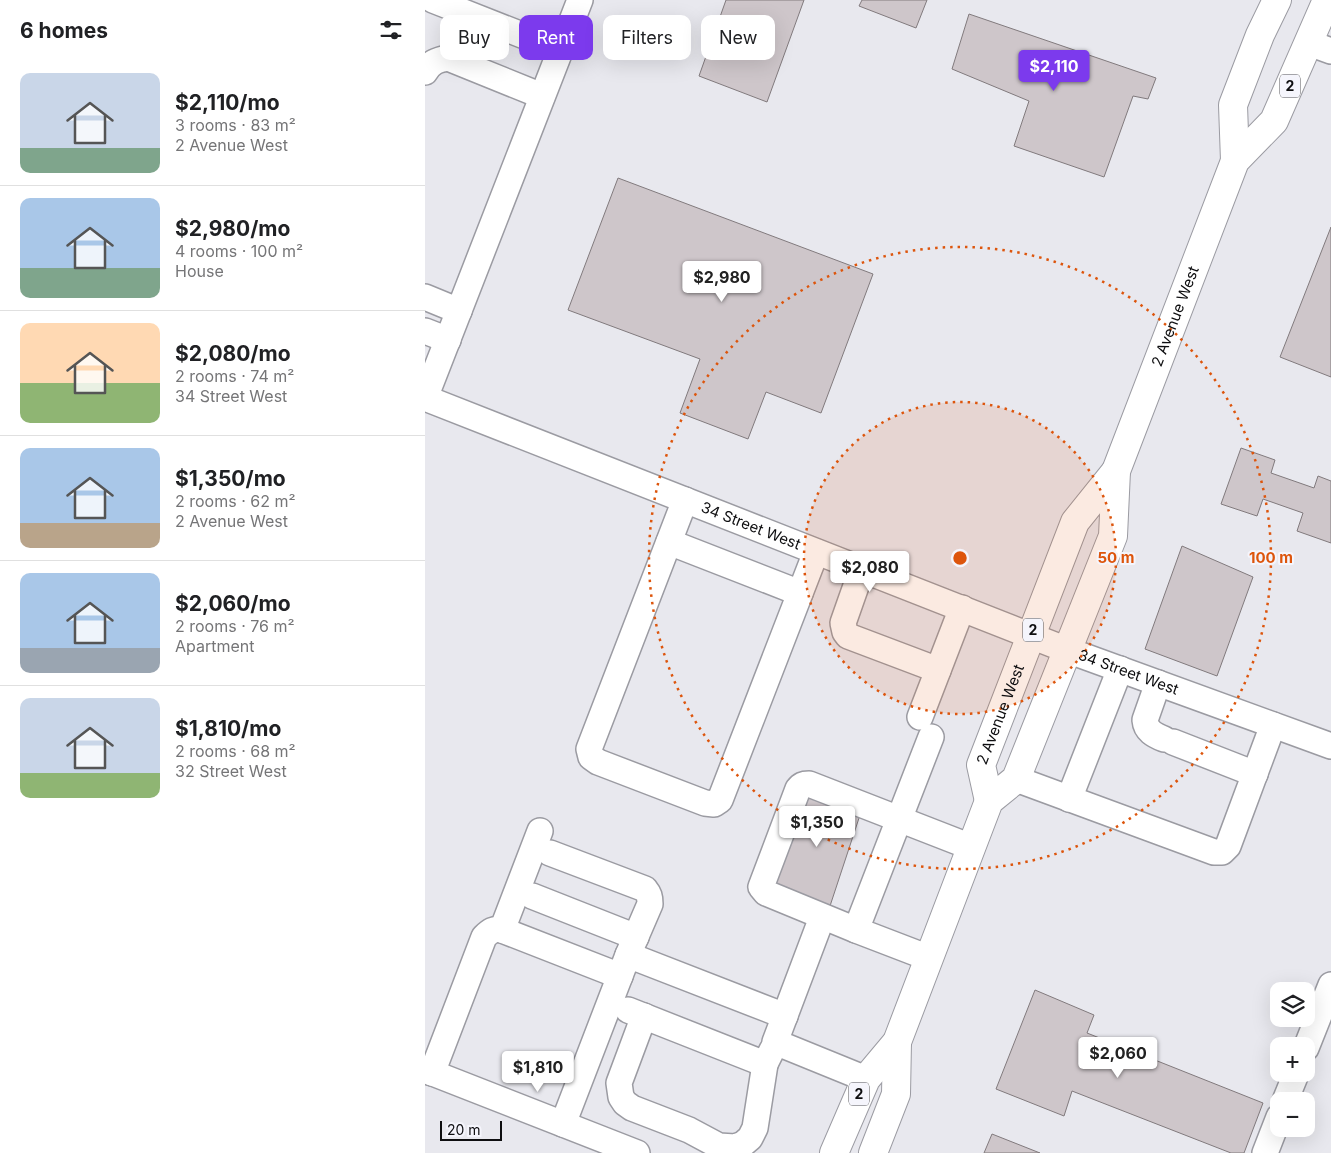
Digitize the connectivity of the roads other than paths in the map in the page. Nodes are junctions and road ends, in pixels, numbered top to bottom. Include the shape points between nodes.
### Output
1 (433, 0) edge
2 (580, 0) edge
3 (1277, 0) edge
4 (1327, 0) edge
5 (574, 15) edge
6 (519, 34) edge
7 (1320, 47) edge
8 (556, 60) edge
9 (425, 72) edge
10 (542, 96) junction
11 (1235, 161) junction
12 (425, 297) edge
13 (459, 311) junction
14 (436, 336) edge
15 (425, 398) edge
16 (1116, 471) junction
17 (685, 500) junction
18 (669, 542) junction
19 (816, 552) junction
20 (863, 569) junction
21 (801, 593) junction
22 (962, 608) junction
23 (1031, 635) junction
24 (1067, 650) junction
25 (1120, 669) junction
26 (938, 670) junction
27 (1159, 683) junction
28 (1273, 725) junction
29 (1331, 746) edge
30 (1255, 774) junction
31 (1016, 779) junction
32 (1069, 799) junction
33 (989, 801) junction
34 (899, 819) junction
35 (971, 847) junction
36 (532, 896) dead end
37 (818, 928) dead end
38 (502, 930) junction
39 (856, 930) junction
40 (628, 956) junction
41 (929, 958) junction
42 (1331, 985) edge
43 (609, 1003) junction
44 (644, 1016) junction
45 (785, 1016) junction
46 (1310, 1037) edge
47 (897, 1042) junction
48 (770, 1053) junction
49 (428, 1071) edge
50 (866, 1079) junction
51 (563, 1124) junction
52 (1271, 1137) edge
53 (637, 1153) edge
54 (834, 1153) edge
55 (873, 1153) edge
56 (1265, 1153) edge

1 - 6 street
2 - 5 street
3 - 11 highway, 2 Avenue West / 2 via 1233,105
4 - 7 highway, 2 Avenue West / 2
7 - 11 highway, 2 Avenue West / 2 via 1274,121
8 - 10 street
9 - 10 street via 430,64 448,58
10 - 13 street
11 - 16 highway, 2 Avenue West / 2
12 - 13 street
13 - 14 street
14 - 15 street
15 - 17 street, 34 Street West
16 - 23 highway, 2 Avenue West / 2 via 1075,522
16 - 24 highway, 2 Avenue West / 2 via 1113,536
17 - 18 street
17 - 19 street, 34 Street West
18 - 21 street
18 - 21 street via 589,748 591,757 598,762 705,804 720,800
19 - 20 street, 34 Street West
19 - 21 street
20 - 22 street, 34 Street West
20 - 26 street via 843,623 845,632 848,636
22 - 23 street, 34 Street West
22 - 26 street
23 - 24 street, 34 Street West
23 - 33 highway, 2 Avenue West / 2 via 981,765
24 - 25 street, 34 Street West
24 - 31 highway, 2 Avenue West / 2
25 - 27 street, 34 Street West
25 - 32 street
26 - 34 street
27 - 28 street, 34 Street West
27 - 30 street via 1145,720 1149,731
28 - 29 street, 34 Street West
28 - 30 street
30 - 32 street via 1228,846 1222,852 1214,852
31 - 32 street
31 - 33 highway, 2 Avenue West / 2
33 - 35 highway, 2 Avenue West / 2
34 - 35 street
34 - 39 street
34 - 39 street via 809,784 798,789 761,887 766,893
35 - 41 highway, 2 Avenue West / 2
36 - 40 street
37 - 45 street
38 - 40 street
38 - 40 street via 545,842 645,889 650,904
38 - 49 street via 496,928 484,937
39 - 41 street
40 - 43 street
40 - 45 street
41 - 47 highway, 2 Avenue West / 2
42 - 46 street
43 - 44 street
43 - 51 street
44 - 48 street
44 - 48 street via 619,1083 621,1097 632,1108 689,1130 719,1146 743,1144 755,1128
45 - 48 street
47 - 50 highway, 2 Avenue West / 2
47 - 55 highway, 2 Avenue West / 2 via 896,1094
48 - 50 street
49 - 51 street
50 - 54 highway, 2 Avenue West / 2
51 - 53 street
52 - 56 street

